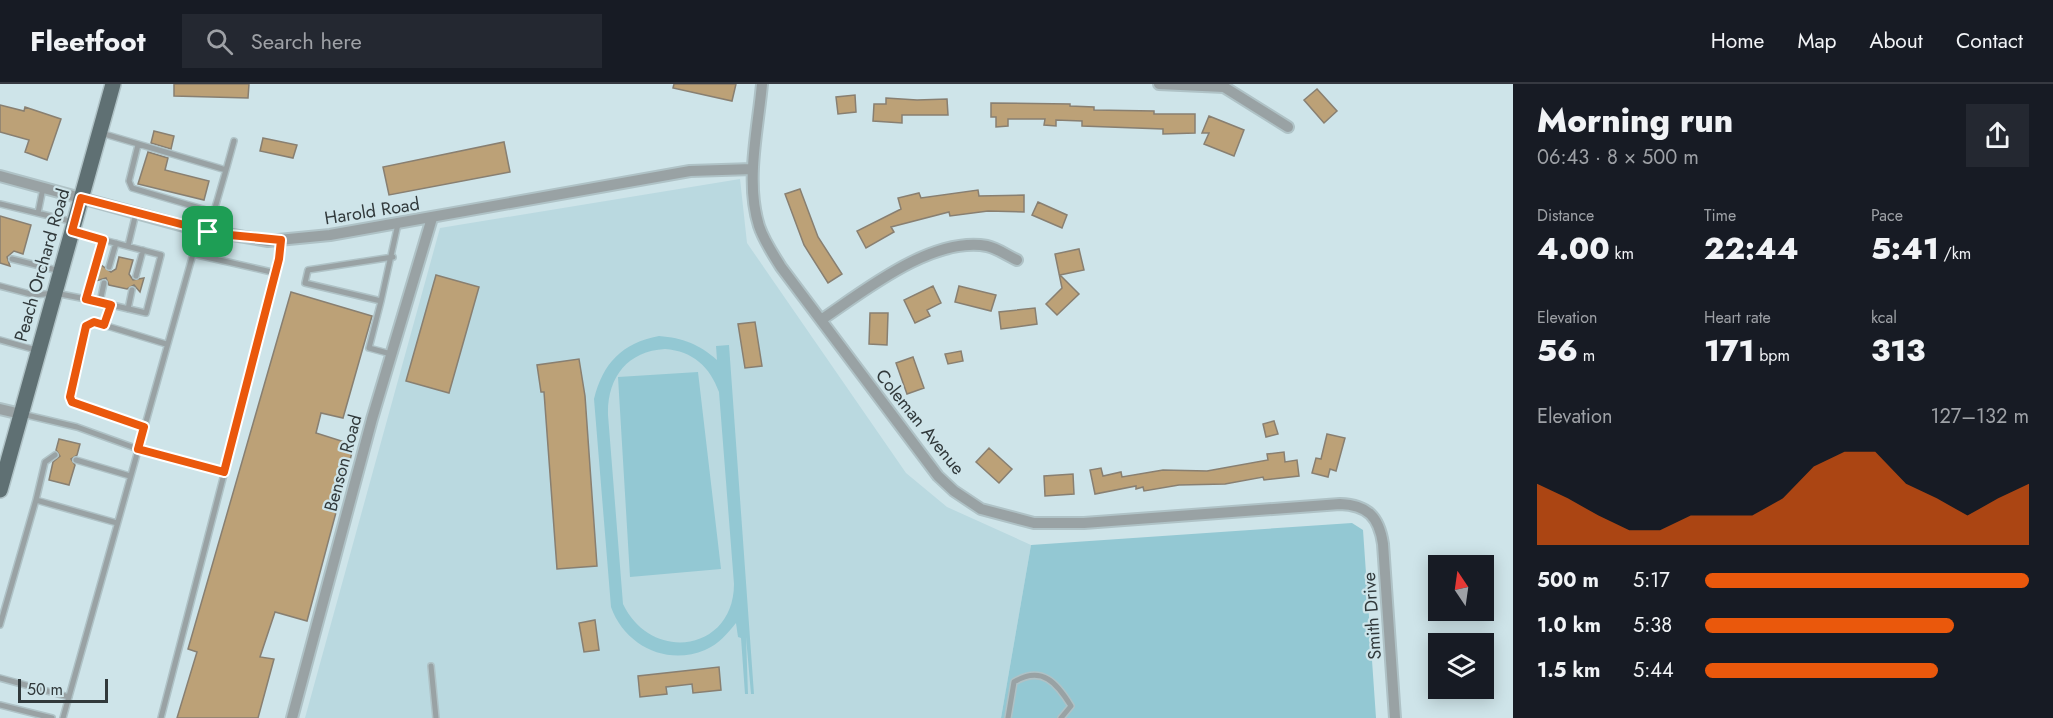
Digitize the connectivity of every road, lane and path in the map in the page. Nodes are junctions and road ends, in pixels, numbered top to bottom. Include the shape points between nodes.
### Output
1 (113, 84) edge
2 (762, 84) edge
3 (1159, 84) edge
4 (1288, 126) dead end
5 (99, 133) junction
6 (234, 141) dead end
7 (138, 145) junction
8 (753, 169) junction
9 (225, 170) junction
10 (0, 176) edge
11 (44, 188) junction
12 (81, 198) junction
13 (0, 204) edge
14 (213, 212) junction
15 (38, 213) junction
16 (136, 213) junction
17 (432, 218) junction
18 (398, 224) junction
19 (73, 227) junction
20 (208, 232) junction
21 (103, 240) junction
22 (281, 240) junction
23 (116, 243) junction
24 (128, 246) junction
25 (143, 250) junction
26 (393, 257) junction
27 (12, 259) dead end
28 (1017, 260) dead end
29 (109, 267) dead end
30 (61, 272) junction
31 (276, 273) junction
32 (136, 276) dead end
33 (104, 284) dead end
34 (0, 286) edge
35 (132, 290) dead end
36 (55, 293) junction
37 (86, 299) junction
38 (381, 301) junction
39 (100, 302) junction
40 (111, 305) junction
41 (128, 309) junction
42 (821, 320) junction
43 (104, 325) junction
44 (0, 340) edge
45 (166, 344) junction
46 (38, 351) junction
47 (391, 354) junction
48 (0, 409) edge
49 (21, 414) junction
50 (144, 427) junction
51 (138, 449) junction
52 (5, 453) edge
53 (55, 455) dead end
54 (76, 460) dead end
55 (224, 472) junction
56 (130, 477) junction
57 (1, 484) edge
58 (36, 500) junction
59 (1374, 515) joint
60 (117, 523) junction
61 (0, 625) edge
62 (431, 666) dead end
63 (0, 678) edge
64 (69, 697) junction
65 (0, 705) edge
66 (35, 716) edge
67 (48, 718) edge
68 (63, 718) edge
69 (161, 718) edge
70 (292, 718) edge
71 (436, 718) edge
72 (1008, 718) edge
73 (1061, 718) edge
74 (1395, 718) edge

1 - 5 main road, Peach Orchard Road
2 - 8 street, Coleman Avenue
3 - 4 street via 1224,87
5 - 7 lane
5 - 12 main road, Peach Orchard Road
6 - 9 lane
7 - 9 lane
7 - 14 lane via 129,181 132,188
8 - 17 street, Harold Road via 690,171
8 - 42 street, Coleman Avenue via 756,212 764,237
9 - 14 lane
10 - 11 street, Harold Road
11 - 12 street, Harold Road
11 - 15 lane
12 - 16 street, Harold Road
12 - 19 main road, Peach Orchard Road
13 - 15 lane
14 - 20 lane
15 - 19 lane
16 - 20 street, Harold Road
16 - 24 lane
17 - 18 street, Harold Road
17 - 47 street, Benson Road
18 - 22 street, Harold Road
18 - 26 lane
19 - 21 lane
19 - 30 main road, Peach Orchard Road
20 - 22 street, Harold Road
21 - 23 lane
21 - 37 lane
22 - 31 lane
23 - 24 lane
23 - 29 lane
24 - 25 lane
25 - 32 lane
25 - 41 lane via 161,255 146,314
26 - 38 lane
26 - 38 lane via 308,270 305,283
27 - 30 lane
28 - 42 street via 988,246 927,255 899,268
30 - 36 main road, Peach Orchard Road
31 - 45 lane via 193,254
31 - 55 lane
33 - 39 lane
34 - 36 lane via 34,295
35 - 41 lane
36 - 37 lane
36 - 46 main road, Peach Orchard Road
37 - 39 lane
38 - 47 lane via 369,348
39 - 40 lane
40 - 41 lane
40 - 43 lane
42 - 59 street, Coleman Avenue via 938,476 970,503 995,514 1034,523 1063,524 1340,504 1359,506
43 - 45 lane
43 - 50 lane via 94,322 86,326 70,397 72,402
44 - 46 lane
45 - 50 lane
46 - 49 main road, Peach Orchard Road
47 - 70 street, Benson Road
48 - 49 street
49 - 51 lane via 77,427
49 - 52 main road, Peach Orchard Road
50 - 51 lane
51 - 55 lane
51 - 56 lane
52 - 57 main road, Peach Orchard Road
53 - 58 lane via 45,462
54 - 56 lane
55 - 69 lane
56 - 60 lane
58 - 60 lane
58 - 61 lane
59 - 74 street, Smith Drive via 1383,544
60 - 64 lane
62 - 71 lane
63 - 64 lane
64 - 68 lane
65 - 66 lane
66 - 67 lane
72 - 73 lane via 1014,682 1026,675 1044,677 1059,687 1071,706

